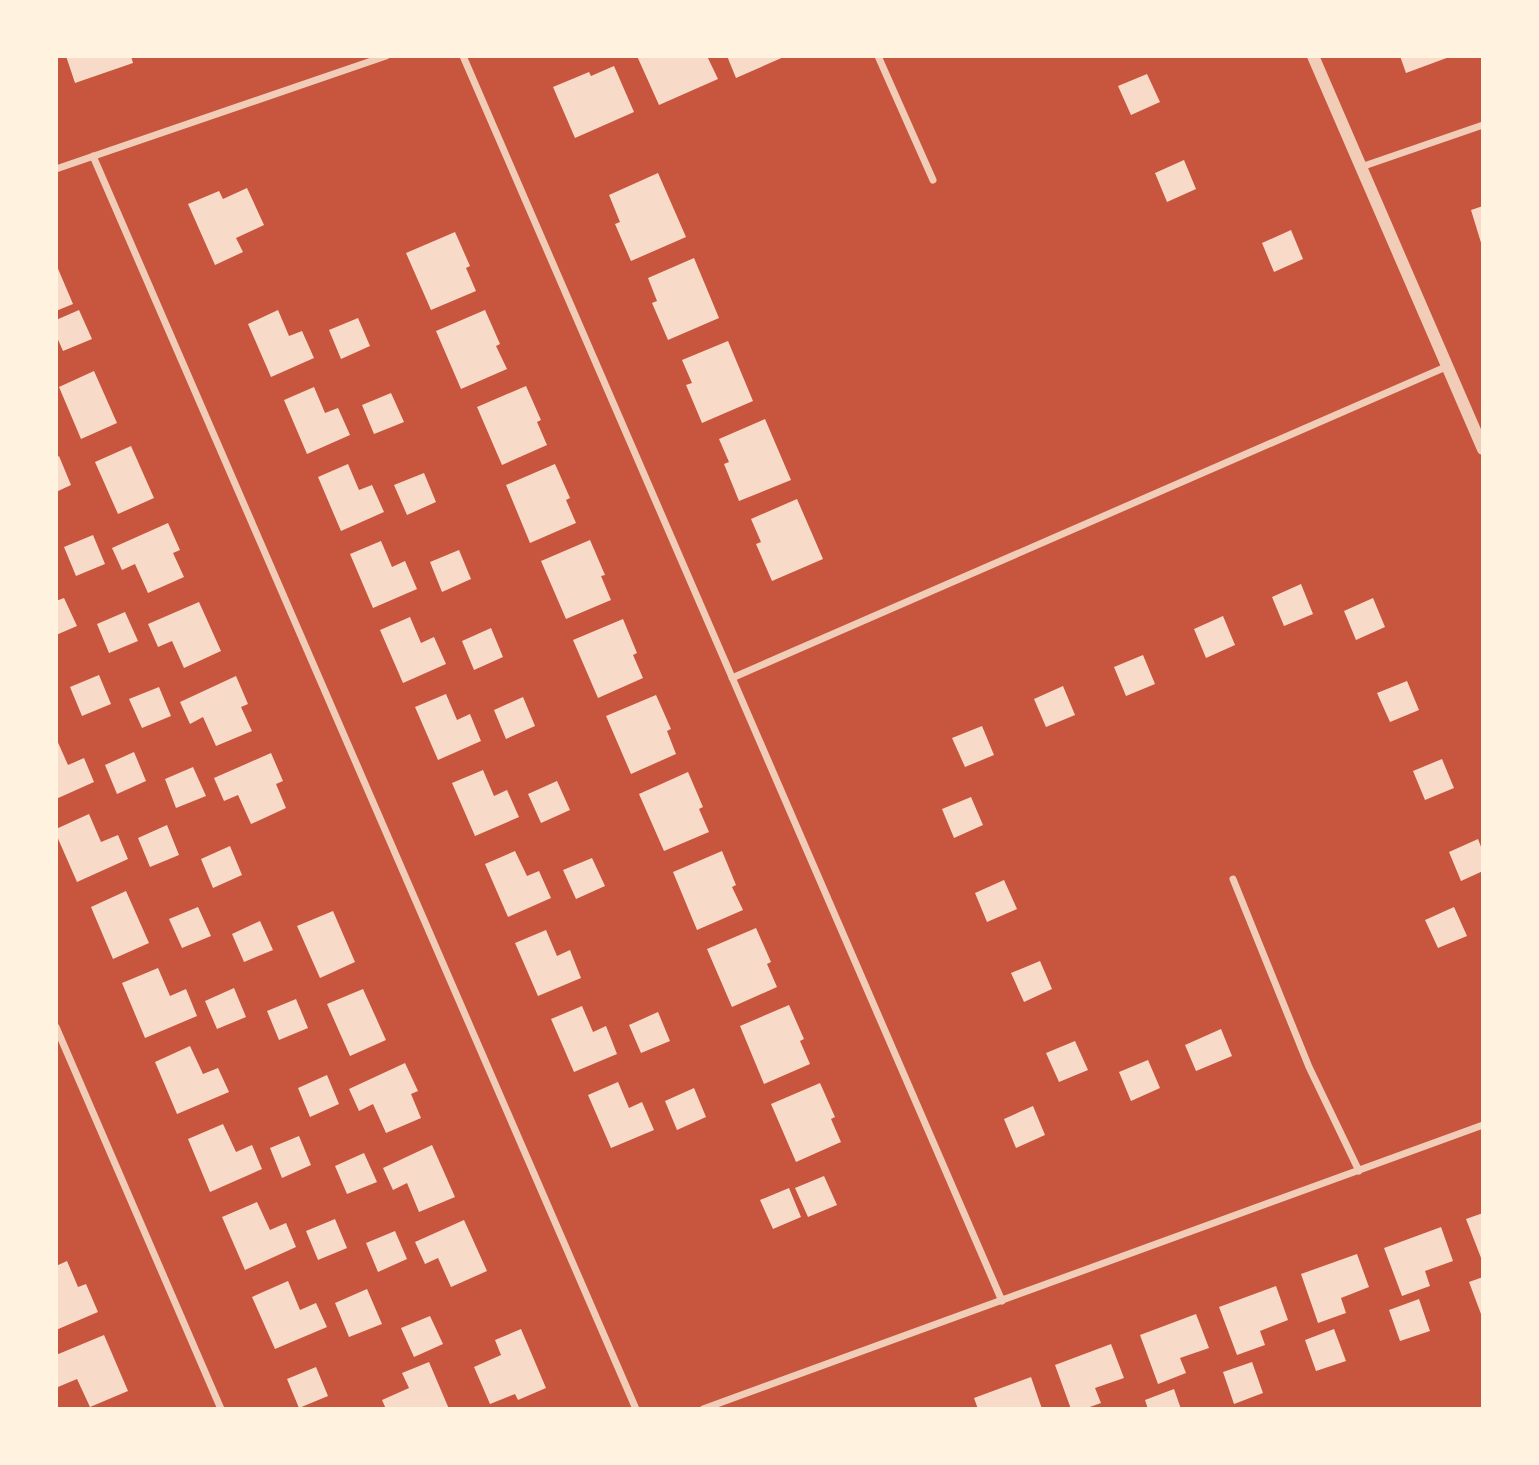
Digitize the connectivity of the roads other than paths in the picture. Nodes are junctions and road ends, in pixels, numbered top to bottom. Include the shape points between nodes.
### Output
1 (386, 56) edge
2 (463, 56) edge
3 (878, 56) edge
4 (1313, 56) edge
5 (1483, 125) edge
6 (93, 156) junction
7 (1361, 167) junction
8 (56, 169) edge
9 (933, 180) dead end
10 (1448, 366) junction
11 (1483, 449) edge
12 (732, 678) junction
13 (1233, 879) dead end
14 (56, 1027) edge
15 (1483, 1125) edge
16 (1359, 1171) junction
17 (1002, 1301) junction
18 (221, 1409) edge
19 (636, 1409) edge
20 (704, 1409) edge

1 - 6 street
2 - 12 street
3 - 9 street
4 - 7 street
5 - 7 street
6 - 8 street
6 - 19 street
7 - 10 street
10 - 11 street
10 - 12 street
12 - 17 street
13 - 16 street via 1309,1067
14 - 18 street
15 - 16 street
16 - 17 street
17 - 20 street

